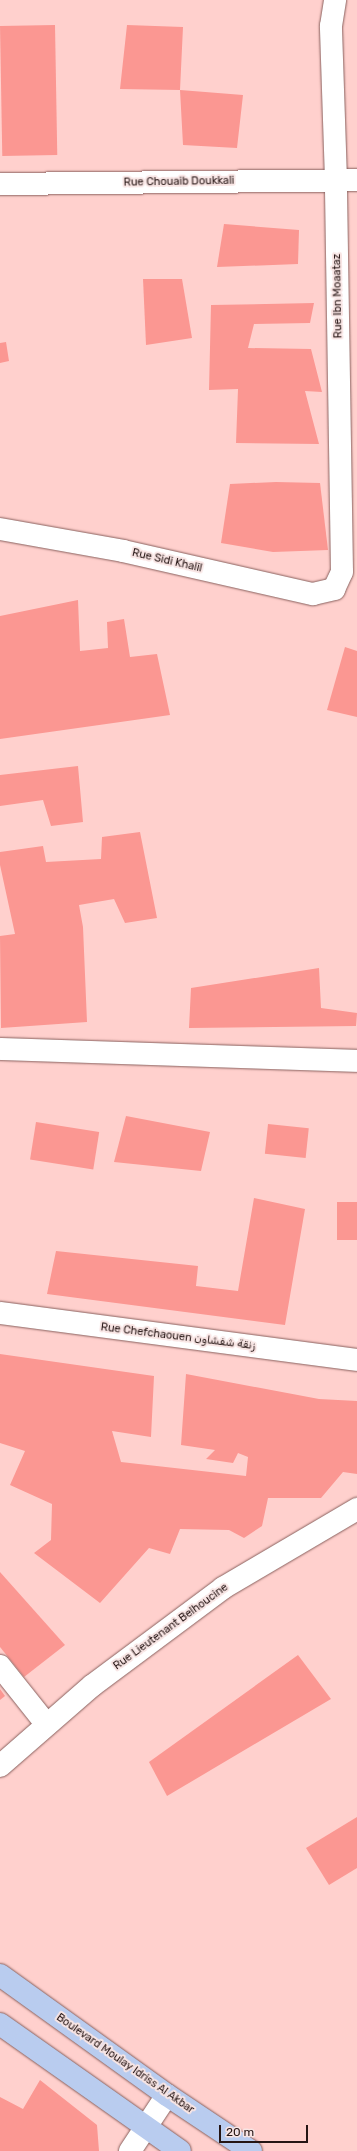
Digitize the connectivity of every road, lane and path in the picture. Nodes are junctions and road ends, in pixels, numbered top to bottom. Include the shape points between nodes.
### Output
1 (335, 0) edge
2 (347, 180) edge
3 (0, 184) edge
4 (0, 528) edge
5 (334, 589) joint
6 (0, 1049) edge
7 (357, 1061) edge
8 (0, 1313) edge
9 (357, 1360) edge
10 (357, 1509) edge
11 (0, 1666) edge
12 (47, 1725) junction
13 (0, 1766) edge
14 (0, 1975) edge
15 (0, 2024) edge
16 (167, 2095) junction
17 (144, 2127) junction
18 (130, 2151) edge
19 (180, 2151) edge
20 (251, 2151) edge

1 - 2 street, Rue Ibn Moaataz via 331,26
2 - 3 street, Rue Chouaib Doukkali
2 - 5 street, Rue Ibn Moaataz via 342,572
4 - 5 street, Rue Sidi Khalil via 123,551 313,594
6 - 7 street
8 - 9 street, Rue Chefchaouen زنقة شفشاون
10 - 12 street, Rue Lieutenant Belhoucine via 223,1588 93,1685
11 - 12 street
12 - 13 street, Rue Lieutenant Belhoucine
14 - 16 main road, Boulevard Moulay Idriss Al Akbar
15 - 17 main road
16 - 17 street
16 - 20 main road, Boulevard Moulay Idriss Al Akbar
17 - 18 street
17 - 19 main road

